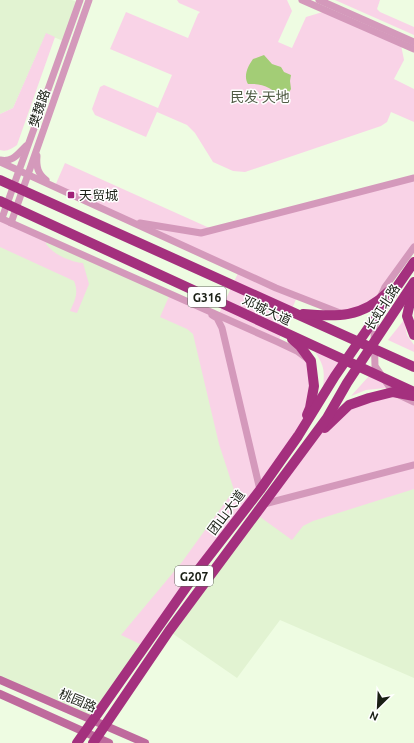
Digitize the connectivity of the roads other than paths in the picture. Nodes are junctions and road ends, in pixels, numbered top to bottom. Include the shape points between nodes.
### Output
1 (80, 0) edge
2 (89, 0) edge
3 (302, 0) edge
4 (319, 0) edge
5 (414, 42) edge
6 (414, 49) edge
7 (30, 141) junction
8 (38, 146) junction
9 (0, 161) edge
10 (19, 171) junction
11 (28, 175) junction
12 (414, 178) edge
13 (0, 180) edge
14 (18, 188) junction
15 (60, 189) junction
16 (8, 205) edge
17 (1, 218) edge
18 (131, 222) junction
19 (11, 223) junction
20 (414, 247) edge
21 (414, 262) edge
22 (404, 276) junction
23 (414, 283) edge
24 (392, 294) joint
25 (379, 302) junction
26 (412, 303) edge
27 (200, 307) junction
28 (295, 313) junction
29 (346, 314) junction
30 (285, 333) junction
31 (414, 335) edge
32 (359, 342) junction
33 (371, 348) junction
34 (311, 361) junction
35 (346, 361) junction
36 (358, 367) junction
37 (414, 367) edge
38 (393, 392) junction
39 (414, 392) edge
40 (414, 396) edge
41 (414, 402) edge
42 (296, 440) junction
43 (308, 444) junction
44 (414, 465) edge
45 (260, 490) junction
46 (264, 504) junction
47 (0, 680) edge
48 (0, 694) edge
49 (93, 720) junction
50 (105, 725) junction
51 (85, 732) junction
52 (95, 740) edge
53 (77, 743) edge
54 (109, 743) edge
55 (146, 743) edge

1 - 7 street, 樊魏路
2 - 8 street, 樊魏路
3 - 6 street
4 - 5 street
7 - 9 street via 17,156 6,162
7 - 10 street, 樊魏路
8 - 11 street, 樊魏路
8 - 15 street via 36,159 40,176
9 - 10 street
10 - 11 street
10 - 14 street, 樊魏路
11 - 14 street, 樊魏路
11 - 15 street
12 - 18 street via 201,233
13 - 14 highway, 邓城大道 / G316
14 - 16 street, 樊魏路
14 - 28 highway, 邓城大道 / G316
15 - 18 street
16 - 17 street, 樊魏路
16 - 19 street, 樊魏路
16 - 30 highway, 邓城大道 / G316
17 - 19 street
18 - 29 street via 276,288
19 - 27 street
20 - 25 street via 385,287
21 - 22 highway, 长虹北路 / G207
22 - 24 highway, 长虹北路 / G207
22 - 25 highway
23 - 26 highway
23 - 33 highway, 长虹北路 / G207
24 - 32 highway, 团山大道 / G207
25 - 29 highway via 364,310
25 - 38 street via 374,331 375,366
26 - 31 highway via 407,316
27 - 34 street via 297,351
27 - 45 street via 217,318 222,328
28 - 29 highway via 326,316
28 - 32 highway, 邓城大道 / G316
30 - 34 highway via 300,346
30 - 35 highway, 邓城大道 / G316
32 - 33 highway, 邓城大道 / G316
32 - 35 highway, 团山大道 / G207
33 - 36 highway, 团山大道 / G207
33 - 37 highway, 邓城大道 / G316
34 - 42 highway via 314,386 310,408
35 - 36 highway, 邓城大道 / G316
35 - 42 highway, 团山大道 / G207
36 - 39 highway, 邓城大道 / G316
36 - 43 highway, 团山大道 / G207
38 - 40 highway
38 - 41 street
38 - 43 highway via 349,405
42 - 45 highway, 团山大道 / G207
43 - 46 highway, 团山大道 / G207
44 - 46 street
45 - 49 highway, 团山大道 / G207 via 199,569
46 - 50 highway, 团山大道 / G207 via 169,630
47 - 49 main road, 桃园路
48 - 51 main road, 桃园路
49 - 50 main road, 桃园路
49 - 51 highway, 团山大道 / G207
50 - 52 highway, 团山大道 / G207
50 - 55 main road, 桃园路
51 - 52 main road, 桃园路
51 - 53 highway, 团山大道 / G207
52 - 54 main road, 桃园路

